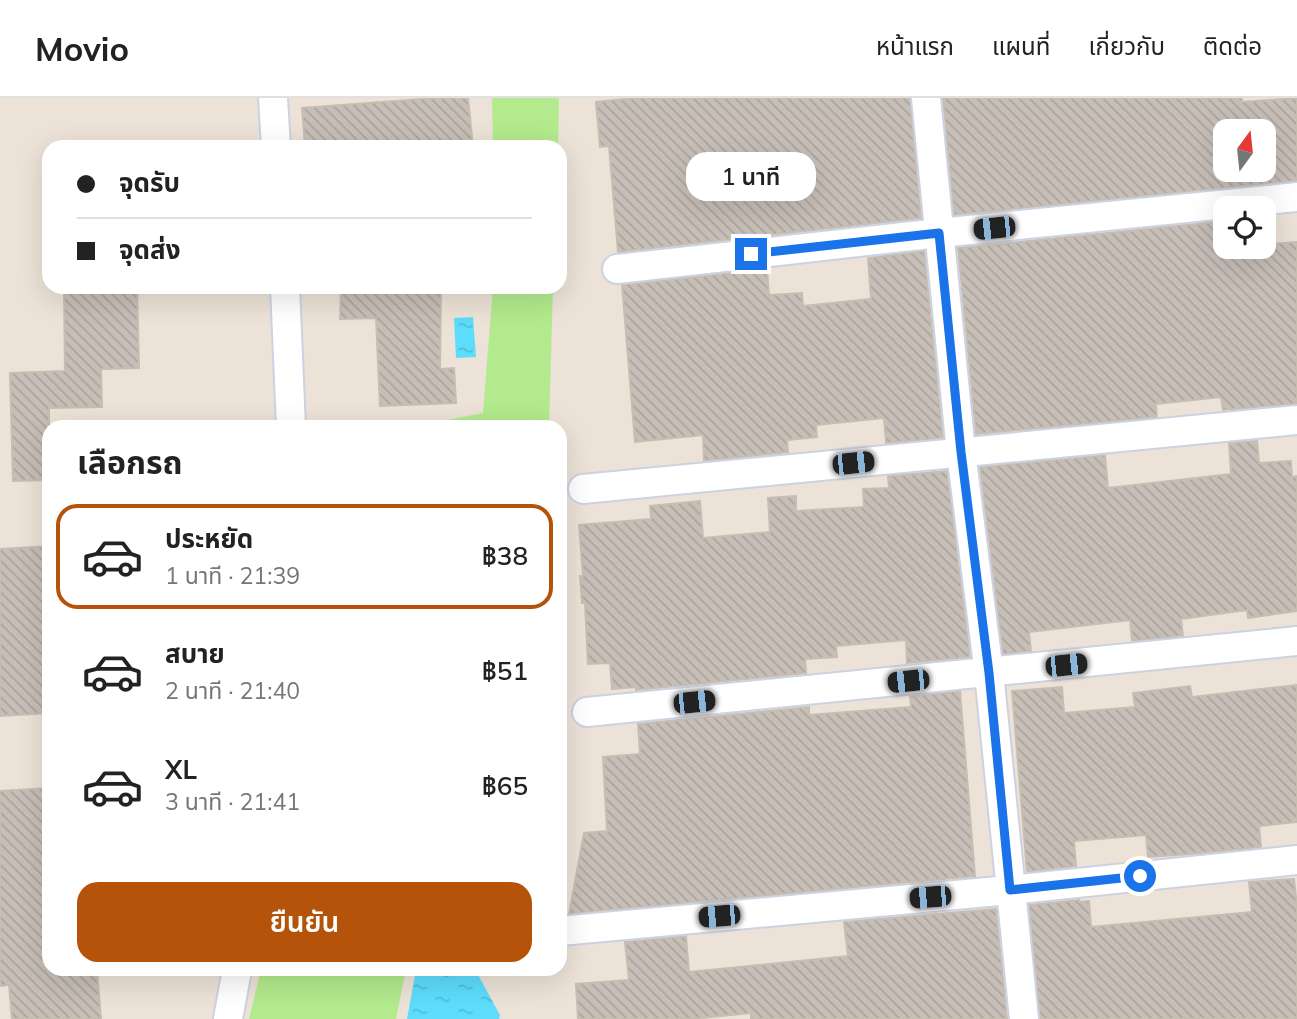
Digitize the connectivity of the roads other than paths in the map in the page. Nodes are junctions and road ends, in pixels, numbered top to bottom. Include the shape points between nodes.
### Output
1 (273, 98) edge
2 (926, 98) edge
3 (276, 140) edge
4 (1297, 197) edge
5 (939, 233) junction
6 (617, 269) dead end
7 (285, 294) edge
8 (292, 420) edge
9 (1297, 420) edge
10 (961, 452) junction
11 (583, 489) dead end
12 (1297, 641) edge
13 (989, 673) junction
14 (587, 712) dead end
15 (1297, 860) edge
16 (1010, 890) junction
17 (567, 930) edge
18 (236, 976) edge
19 (228, 1019) edge
20 (1024, 1019) edge

1 - 3 street
2 - 5 street
4 - 5 street
5 - 6 street
5 - 10 street
7 - 8 street
9 - 10 street
10 - 11 street
10 - 13 street
12 - 13 street
13 - 14 street
13 - 16 street
15 - 16 street
16 - 17 street
16 - 20 street
18 - 19 street

